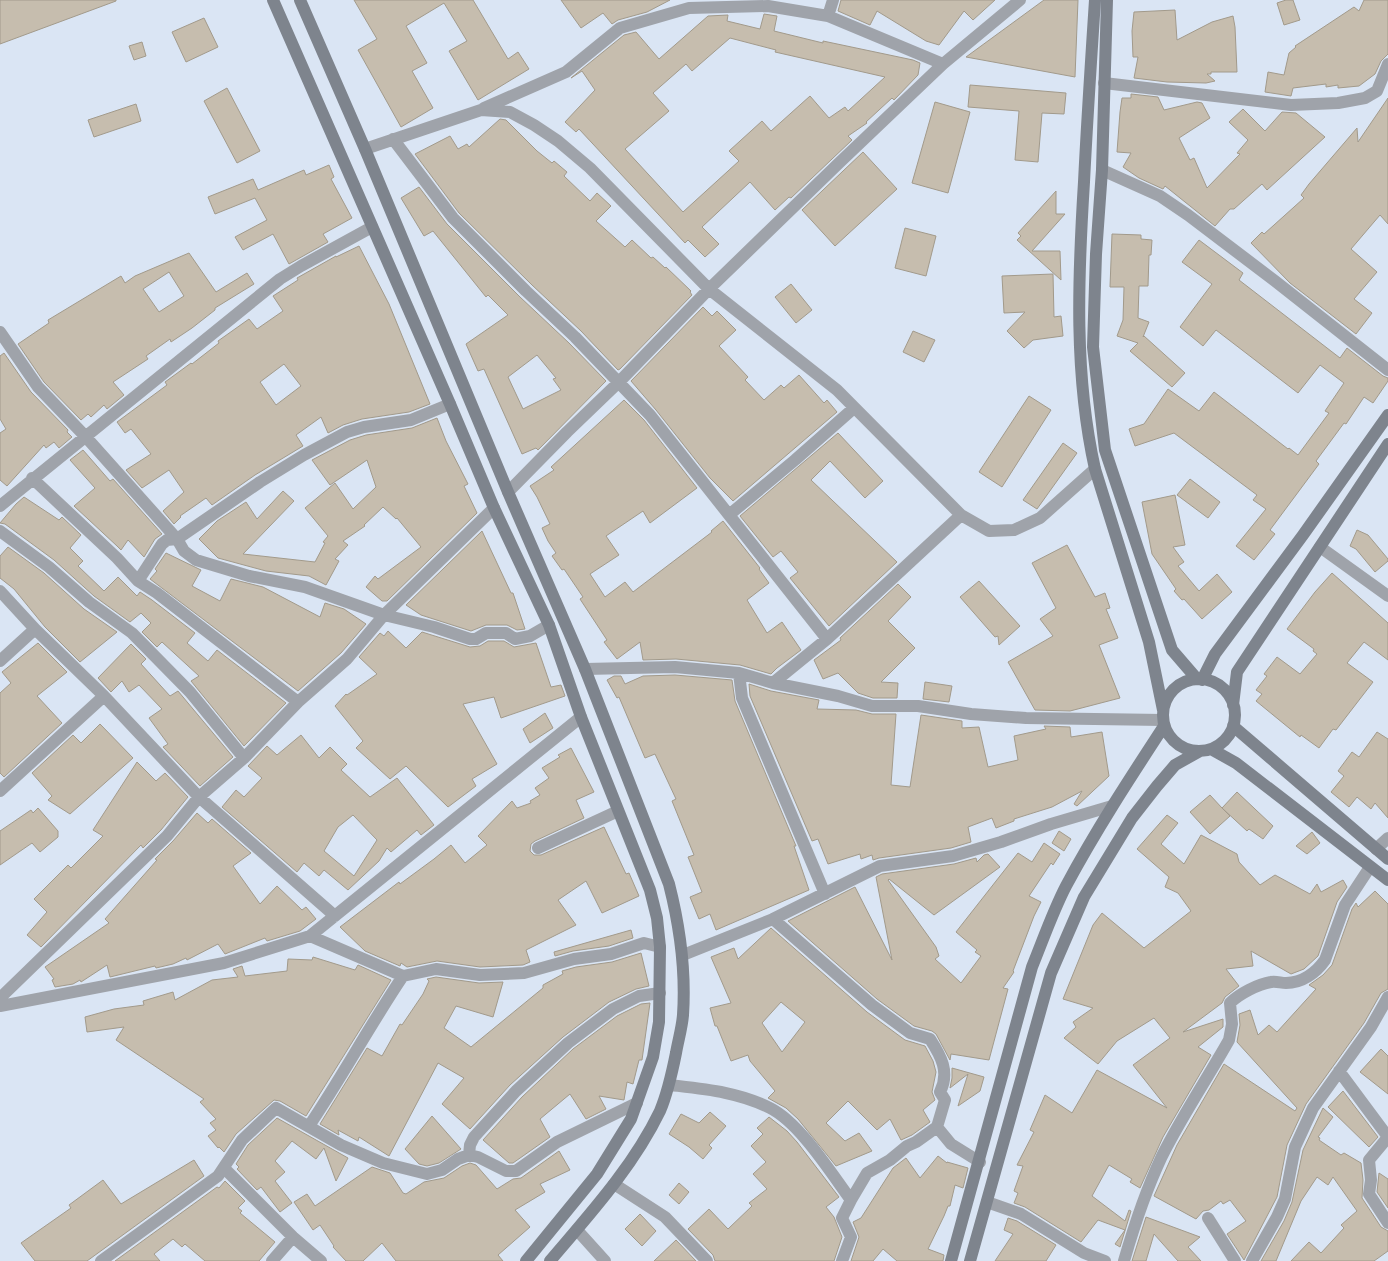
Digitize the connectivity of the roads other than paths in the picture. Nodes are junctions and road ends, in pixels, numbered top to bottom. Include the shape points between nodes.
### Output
1 (273, 0) edge
2 (300, 0) edge
3 (833, 0) edge
4 (1095, 0) edge
5 (1107, 0) edge
6 (1017, 1) edge
7 (828, 16) junction
8 (943, 64) junction
9 (1388, 64) edge
10 (1104, 83) junction
11 (1382, 93) edge
12 (481, 110) junction
13 (393, 140) junction
14 (365, 149) junction
15 (1102, 170) junction
16 (372, 227) junction
17 (708, 289) junction
18 (0, 332) edge
19 (1388, 370) edge
20 (620, 382) junction
21 (450, 404) junction
22 (854, 408) junction
23 (1388, 415) edge
24 (85, 436) junction
25 (1388, 444) edge
26 (1095, 469) junction
27 (32, 478) junction
28 (508, 492) junction
29 (0, 506) edge
30 (494, 508) junction
31 (728, 514) junction
32 (962, 515) junction
33 (0, 530) edge
34 (177, 539) junction
35 (1320, 547) junction
36 (138, 581) junction
37 (0, 591) edge
38 (1388, 596) edge
39 (384, 615) junction
40 (549, 625) junction
41 (35, 628) junction
42 (827, 639) junction
43 (0, 661) edge
44 (585, 669) junction
45 (739, 673) junction
46 (1200, 680) junction
47 (773, 683) junction
48 (104, 696) junction
49 (298, 702) junction
50 (1233, 705) junction
51 (581, 717) junction
52 (1164, 718) junction
53 (1233, 726) junction
54 (1206, 750) junction
55 (244, 758) junction
56 (0, 791) edge
57 (199, 797) junction
58 (1112, 806) junction
59 (618, 811) junction
60 (1388, 838) edge
61 (538, 848) dead end
62 (1376, 849) junction
63 (1388, 859) edge
64 (1370, 867) junction
65 (1388, 880) edge
66 (825, 894) junction
67 (335, 916) junction
68 (773, 919) junction
69 (310, 936) junction
70 (660, 947) junction
71 (683, 955) junction
72 (402, 976) junction
73 (660, 993) junction
74 (1388, 997) edge
75 (0, 998) edge
76 (0, 1006) edge
77 (1340, 1071) junction
78 (670, 1085) junction
79 (637, 1103) junction
80 (309, 1126) junction
81 (937, 1127) junction
82 (1388, 1137) edge
83 (470, 1155) junction
84 (980, 1162) junction
85 (224, 1168) junction
86 (614, 1184) junction
87 (851, 1200) junction
88 (987, 1202) junction
89 (1208, 1218) dead end
90 (1388, 1223) edge
91 (577, 1230) junction
92 (292, 1237) junction
93 (101, 1261) edge
94 (272, 1261) edge
95 (321, 1261) edge
96 (526, 1261) edge
97 (550, 1261) edge
98 (606, 1261) edge
99 (707, 1261) edge
100 (842, 1261) edge
101 (951, 1261) edge
102 (970, 1261) edge
103 (1105, 1261) edge
104 (1124, 1261) edge
105 (1235, 1261) edge
106 (1252, 1261) edge

1 - 16 main road
2 - 14 main road
3 - 7 street
4 - 26 main road via 1079,259 1079,350 1088,441
5 - 10 main road
6 - 8 street
7 - 8 street
7 - 12 street via 768,6 689,8 620,28 566,72
8 - 17 street
9 - 11 street
10 - 11 street via 1291,104 1338,103
10 - 15 main road
12 - 13 street
12 - 17 street via 510,112 558,141 590,168
13 - 14 street
13 - 20 street via 453,218
14 - 28 main road
15 - 19 street via 1160,196 1188,215
15 - 46 main road via 1093,347 1105,450 1172,650
16 - 21 main road
16 - 24 street via 280,279
17 - 20 street
17 - 22 street via 837,390
18 - 24 street via 38,387
20 - 28 street
20 - 31 street via 669,437
21 - 30 main road
21 - 34 street via 411,420 348,432 260,482
22 - 31 street
22 - 32 street
23 - 46 main road via 1214,654
24 - 27 street
24 - 34 street
25 - 35 main road
26 - 32 street via 1040,518 1014,530 989,531
26 - 52 main road via 1149,642
27 - 29 street
27 - 36 street
28 - 44 main road
30 - 39 street
30 - 40 main road
31 - 42 street
32 - 42 street
33 - 55 street via 132,633 190,692
34 - 36 street via 162,544
34 - 39 street via 184,551 196,560 249,576 305,587
35 - 38 street
35 - 50 main road via 1237,672
36 - 49 street
37 - 41 street
39 - 40 street via 470,639 486,633 506,633 515,639 530,636
39 - 49 street via 347,659
40 - 51 main road
41 - 43 street
41 - 48 street
42 - 47 street
44 - 45 street via 675,667
44 - 71 main road via 669,884
45 - 47 street
45 - 66 street via 742,698
46 - 50 main road via 1222,688
46 - 52 main road via 1185,682 1175,689 1167,698
47 - 52 street via 872,706 918,706 1026,718
48 - 56 street
48 - 57 street
49 - 55 street
50 - 53 main road
51 - 59 main road
51 - 67 street
52 - 54 main road via 1168,734 1182,747
52 - 58 main road
53 - 54 main road via 1224,740
53 - 62 main road
54 - 64 main road via 1236,762
54 - 88 main road via 1175,765 1132,818 1084,898 1051,973
55 - 57 street
57 - 67 street
57 - 75 street via 167,836
58 - 66 street via 953,856 880,866
58 - 84 main road via 1066,887 1032,967
59 - 61 street
59 - 70 main road via 650,890
60 - 62 street
62 - 63 main road
64 - 65 main road
64 - 104 street via 1345,905 1325,960 1312,975 1286,983 1265,983 1237,996 1230,1003 1232,1024 1229,1040 1163,1155
66 - 68 street
67 - 69 street
68 - 71 street
68 - 81 street via 872,1006 910,1033 930,1039 944,1070 944,1084 940,1092 945,1100
69 - 72 street
69 - 76 street via 224,963
70 - 72 street via 644,943 611,954 574,959 524,973 480,975 436,969
70 - 73 main road
71 - 78 main road via 683,1016
72 - 80 street
73 - 79 main road via 653,1057
73 - 83 street via 639,996 613,1009 568,1043 516,1091 474,1137
74 - 77 street
77 - 82 street
77 - 106 street via 1313,1108 1294,1147 1285,1199
78 - 86 main road via 659,1112
78 - 87 street via 722,1091 772,1108 794,1126
79 - 83 street via 557,1142 516,1171 506,1171
79 - 96 main road via 631,1119 597,1174
80 - 83 street via 341,1145 383,1163 415,1172 427,1174 442,1170
80 - 85 street via 276,1108 242,1140
81 - 84 street via 951,1144
81 - 87 street via 867,1173
82 - 90 street via 1369,1160 1369,1194
84 - 101 main road
85 - 92 street
85 - 93 street via 218,1176
86 - 91 main road
86 - 99 street via 665,1217
87 - 100 street via 842,1218 851,1236
88 - 102 main road
88 - 103 street via 1021,1214 1078,1250
89 - 105 street
91 - 97 main road
91 - 98 street
92 - 94 street
92 - 95 street

